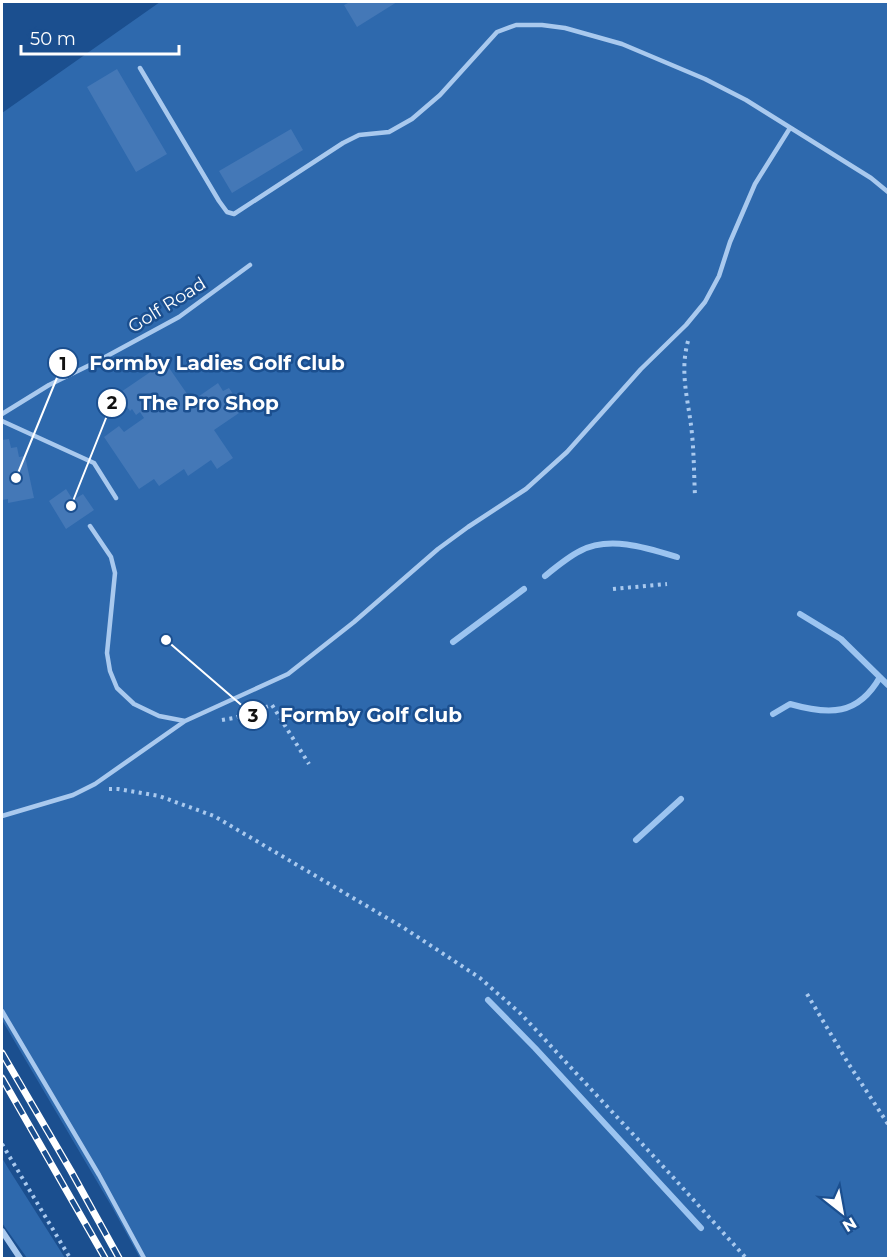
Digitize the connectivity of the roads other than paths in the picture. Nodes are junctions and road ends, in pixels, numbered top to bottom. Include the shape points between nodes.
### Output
1 (140, 68) dead end
2 (790, 128) junction
3 (888, 192) edge
4 (250, 265) dead end
5 (2, 414) edge
6 (2, 421) edge
7 (116, 498) dead end
8 (90, 526) dead end
9 (185, 721) junction
10 (2, 816) edge
11 (2, 1011) edge
12 (2, 1231) edge
13 (20, 1258) edge
14 (144, 1258) edge

1 - 2 lane via 219,201 227,212 234,214 343,143 359,135 389,132 412,119 440,95 497,32 516,25 565,28 621,44 746,99
2 - 3 lane
2 - 9 lane via 755,184 729,242 719,276 699,309 567,452 526,489 438,549 288,674
4 - 5 lane, Golf Road via 179,317 48,385
6 - 7 lane via 94,462
8 - 9 lane via 111,556 115,573 107,652 117,688 134,704 159,716
9 - 10 lane via 95,784 73,795
11 - 14 lane
12 - 13 street

